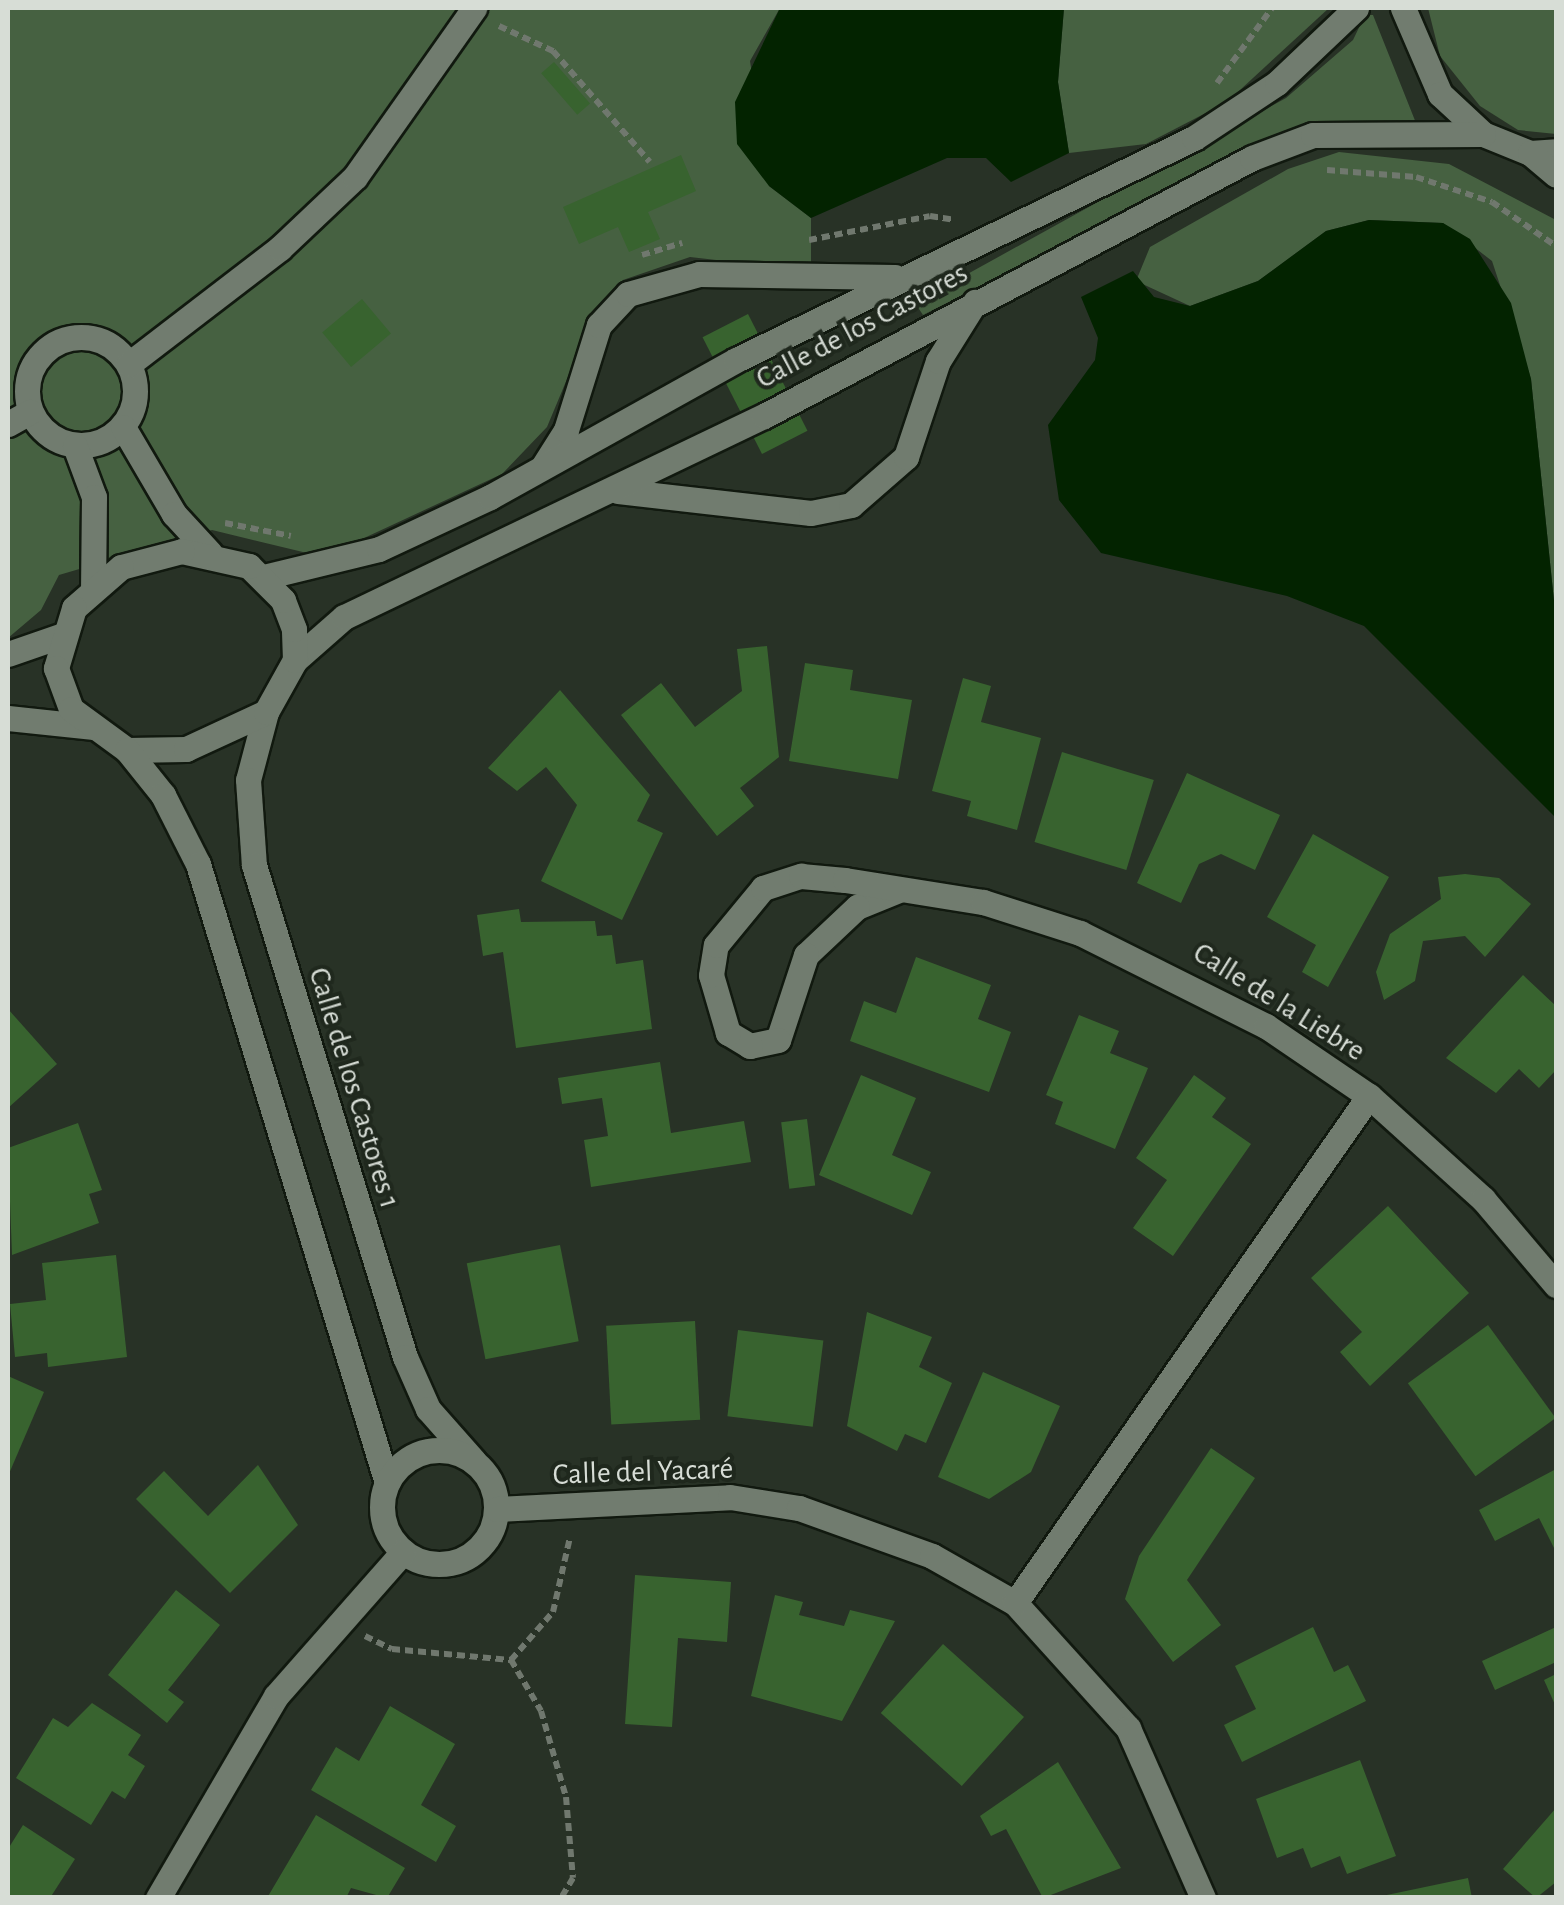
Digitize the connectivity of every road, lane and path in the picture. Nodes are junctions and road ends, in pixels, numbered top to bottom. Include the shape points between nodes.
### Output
1 (1356, 8) edge
2 (1403, 8) edge
3 (472, 10) edge
4 (1483, 134) junction
5 (1544, 152) edge
6 (650, 162) dead end
7 (1321, 169) dead end
8 (1556, 175) edge
9 (1556, 246) edge
10 (910, 276) junction
11 (974, 302) junction
12 (129, 364) junction
13 (19, 418) edge
14 (123, 427) junction
15 (75, 446) junction
16 (542, 468) junction
17 (611, 490) junction
18 (210, 553) junction
19 (264, 578) junction
20 (93, 586) junction
21 (60, 636) junction
22 (8, 654) edge
23 (295, 660) junction
24 (266, 712) junction
25 (8, 718) edge
26 (93, 727) junction
27 (128, 750) junction
28 (899, 890) junction
29 (1368, 1096) junction
30 (1556, 1285) edge
31 (474, 1461) junction
32 (387, 1483) junction
33 (567, 1507) junction
34 (497, 1509) junction
35 (403, 1552) junction
36 (1015, 1603) junction
37 (341, 1625) junction
38 (512, 1660) junction
39 (158, 1898) edge
40 (561, 1898) edge
41 (1203, 1898) edge

1 - 10 street, Calle de los Castores via 1277,82 1194,138
2 - 4 street via 1440,94
3 - 6 path via 553,51
3 - 12 street via 355,177 280,248
4 - 5 street
4 - 11 street, Calle de los Castores via 1313,135
5 - 8 street
7 - 9 path via 1416,177 1492,202
10 - 16 street, Calle de los Castores
10 - 16 street via 699,274 628,294 599,326 566,430
11 - 17 street, Calle de los Castores
11 - 17 street via 938,362 906,457 851,505 811,513 678,491
12 - 13 street via 102,340 49,346 28,376
12 - 14 street via 135,396
13 - 15 street
14 - 15 street
14 - 18 street via 174,514
15 - 20 street via 94,497
16 - 19 street, Calle de los Castores via 379,548
17 - 23 street, Calle de los Castores via 344,617
18 - 19 street
18 - 20 street via 149,555
19 - 23 street via 294,628
20 - 21 street
21 - 22 street
21 - 26 street via 60,690
23 - 24 street
24 - 27 street via 186,750
24 - 31 street, Calle de los Castores 1 via 248,780 260,884 404,1356 428,1409
25 - 26 street
26 - 27 street
27 - 32 street via 198,864
28 - 28 street, Calle de la Liebre via 801,876 763,888 716,945 711,975 728,1033 750,1046 778,1040 806,955 856,908
28 - 29 street, Calle de la Liebre via 983,902 1080,933 1266,1026
29 - 30 street, Calle de la Liebre via 1483,1200
29 - 36 street
31 - 32 street via 425,1451
31 - 34 street
32 - 35 street via 383,1520
33 - 34 street, Calle del Yacaré
33 - 36 street, Calle del Yacaré via 730,1497 799,1508 932,1556
33 - 38 path via 571,1560 553,1612
34 - 35 street via 471,1555 437,1565
35 - 37 street
36 - 41 street, Calle del Yacaré via 1128,1728
37 - 38 path via 392,1649
37 - 39 street via 229,1764
38 - 40 path via 541,1711 566,1797 573,1878

